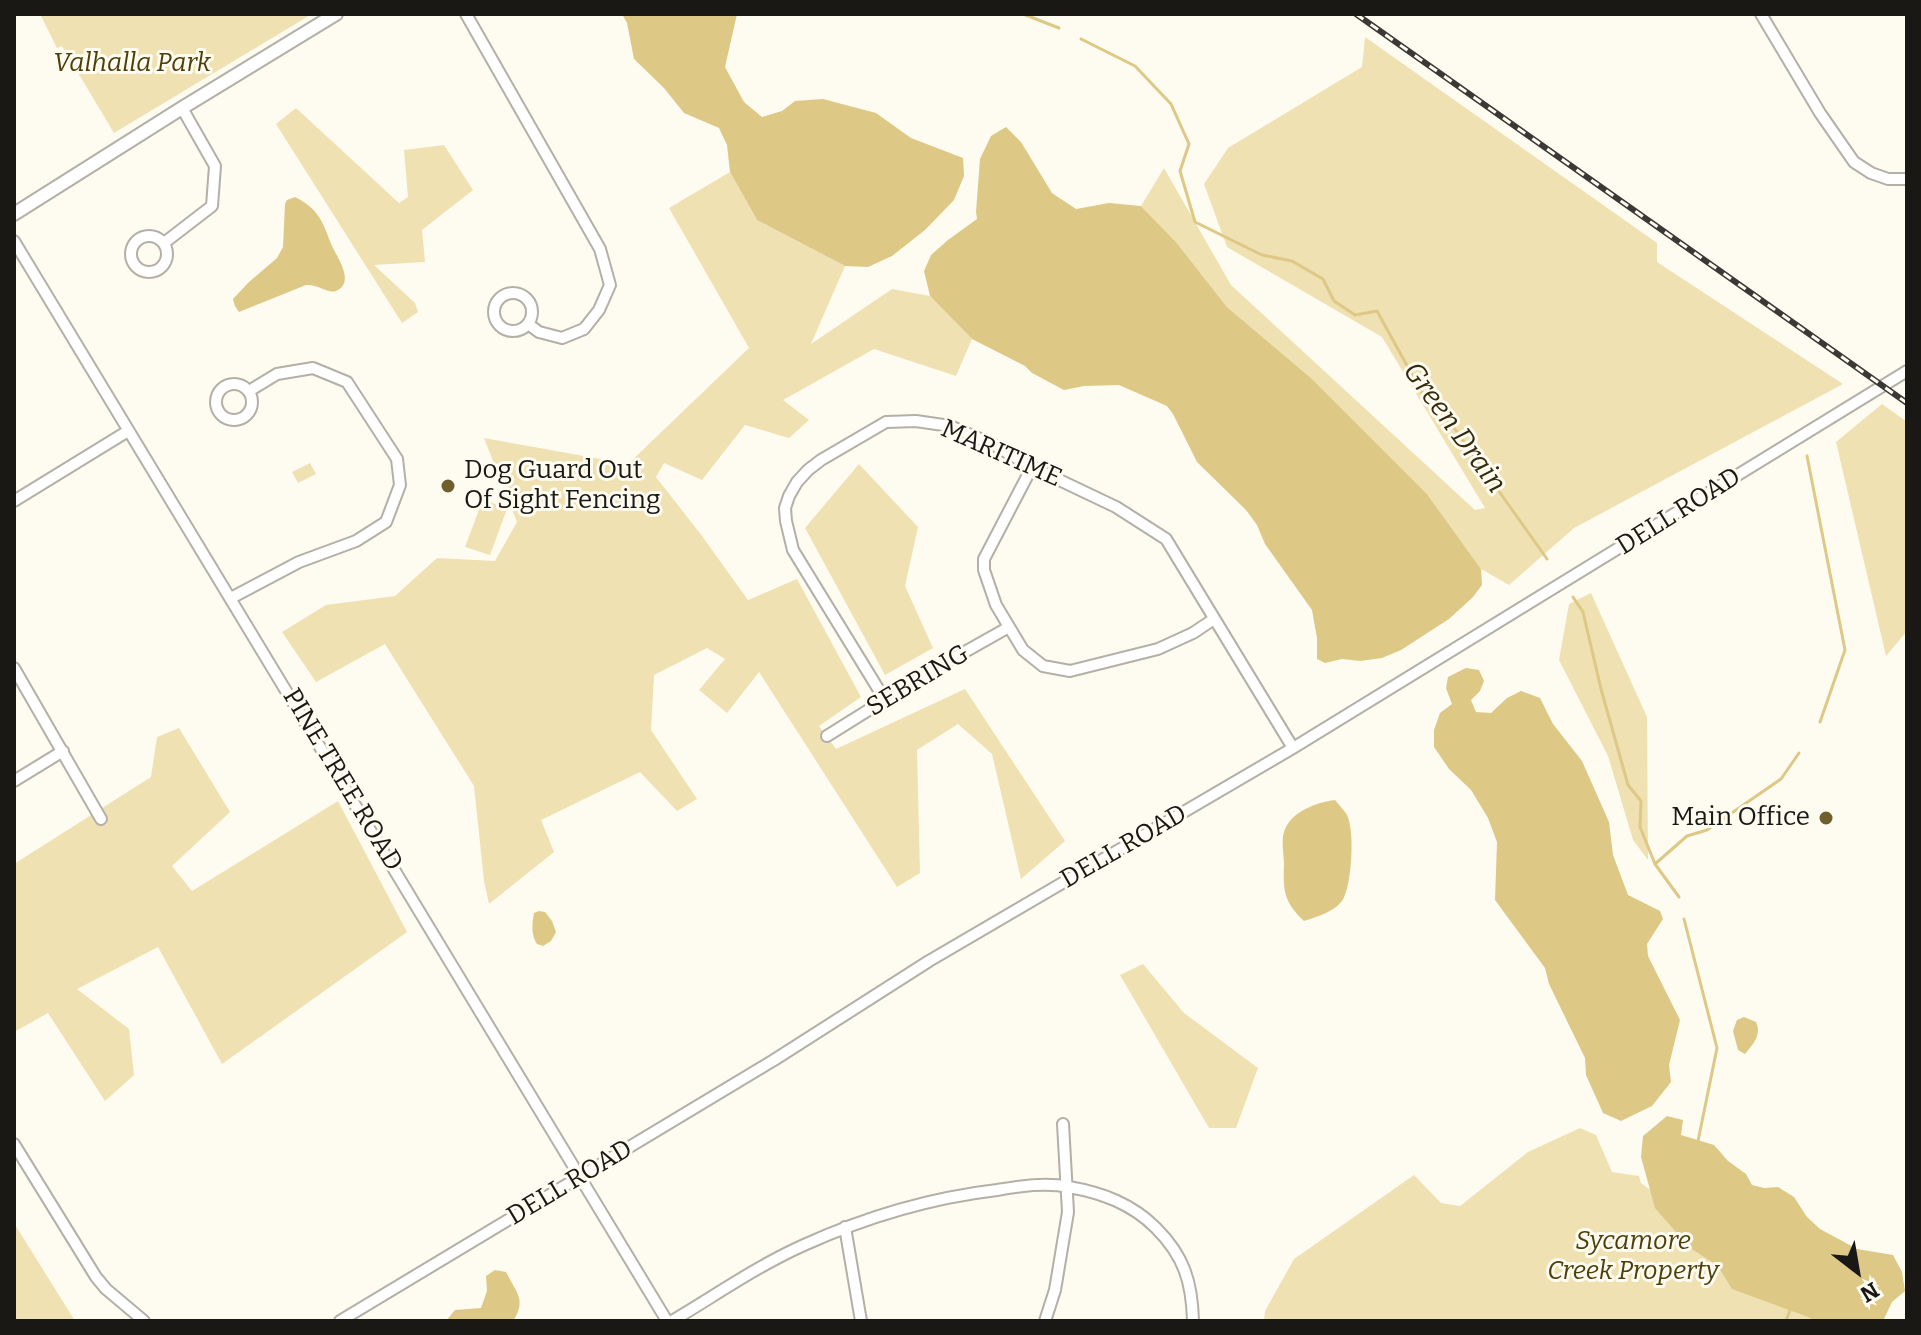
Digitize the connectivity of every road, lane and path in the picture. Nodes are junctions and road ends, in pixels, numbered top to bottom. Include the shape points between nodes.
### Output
1 (336, 14) edge
2 (466, 14) edge
3 (1761, 14) edge
4 (182, 108) junction
5 (1907, 179) edge
6 (14, 214) edge
7 (14, 241) edge
8 (164, 243) dead end
9 (528, 324) dead end
10 (1907, 371) edge
11 (249, 391) dead end
12 (128, 431) junction
13 (1032, 467) junction
14 (14, 501) edge
15 (231, 598) junction
16 (1214, 619) junction
17 (1009, 627) junction
18 (14, 668) edge
19 (885, 700) junction
20 (827, 736) dead end
21 (1293, 748) junction
22 (63, 751) junction
23 (14, 781) edge
24 (101, 819) dead end
25 (1063, 1124) dead end
26 (14, 1144) edge
27 (581, 1176) junction
28 (1067, 1186) junction
29 (845, 1227) junction
30 (144, 1321) edge
31 (340, 1321) edge
32 (669, 1321) edge
33 (861, 1321) edge
34 (1045, 1321) edge
35 (1193, 1321) edge

1 - 4 street
2 - 9 street via 600,249 610,285 584,329 562,338
3 - 5 street via 1854,162 1888,179
4 - 6 street
4 - 8 street via 215,166 212,206
7 - 12 street, PINE TREE ROAD
10 - 21 street, DELL ROAD
11 - 15 street via 277,374 313,368 347,382 397,459 400,485 386,522
12 - 14 street
12 - 15 street, PINE TREE ROAD
13 - 16 street, MARITIME via 1116,507 1166,539
13 - 17 street via 984,559 990,590
13 - 19 street, MARITIME via 950,426 886,422 821,460 797,482 785,508 793,550
15 - 27 street, PINE TREE ROAD
16 - 17 street via 1158,649 1070,671 1043,666 1023,650
16 - 21 street, MARITIME
17 - 19 street, SEBRING
18 - 22 street
19 - 20 street, SEBRING
21 - 27 street, DELL ROAD via 929,961
22 - 23 street
22 - 24 street
25 - 28 street
26 - 30 street via 96,1277
27 - 31 street, DELL ROAD
27 - 32 street, PINE TREE ROAD
28 - 29 street via 1028,1185 956,1196
28 - 34 street via 1062,1255
28 - 35 street via 1126,1204 1176,1250 1193,1296
29 - 32 street via 773,1259
29 - 33 street

